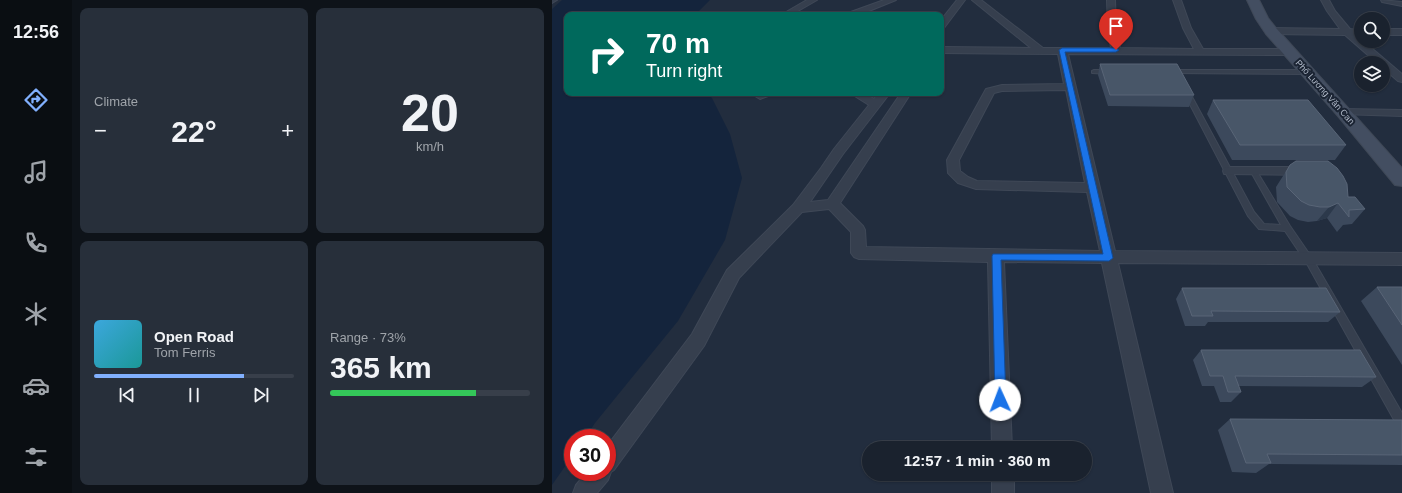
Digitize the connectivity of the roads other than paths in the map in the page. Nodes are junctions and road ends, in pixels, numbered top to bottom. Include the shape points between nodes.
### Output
1 (813, 0) edge
2 (885, 0) edge
3 (892, 0) edge
4 (961, 0) edge
5 (976, 0) edge
6 (1111, 0) edge
7 (1177, 0) edge
8 (1253, 0) edge
9 (1325, 0) edge
10 (1386, 0) edge
11 (876, 4) dead end
12 (1402, 4) edge
13 (791, 12) edge
14 (859, 12) edge
15 (944, 22) edge
16 (1271, 31) junction
17 (1347, 32) junction
18 (1354, 32) edge
19 (1390, 32) edge
20 (1402, 32) edge
21 (944, 50) edge
22 (1040, 50) junction
23 (1062, 50) junction
24 (1116, 50) junction
25 (1200, 51) junction
26 (1289, 52) junction
27 (1375, 56) edge
28 (1390, 66) edge
29 (1402, 66) edge
30 (1390, 69) edge
31 (1094, 72) dead end
32 (1116, 72) edge
33 (1161, 72) edge
34 (1307, 72) junction
35 (1179, 78) junction
36 (1402, 79) edge
37 (1071, 87) junction
38 (860, 96) edge
39 (882, 96) edge
40 (904, 96) edge
41 (875, 104) junction
42 (1344, 112) junction
43 (1402, 113) edge
44 (832, 161) junction
45 (856, 166) junction
46 (1229, 171) junction
47 (1316, 171) edge
48 (1254, 172) junction
49 (1400, 175) edge
50 (1093, 188) junction
51 (832, 204) junction
52 (798, 208) junction
53 (1287, 228) junction
54 (996, 256) junction
55 (1109, 258) junction
56 (1402, 259) edge
57 (1309, 260) junction
58 (1402, 423) edge
59 (1002, 441) edge
60 (616, 451) edge
61 (593, 481) edge
62 (1003, 481) edge
63 (584, 493) edge
64 (1003, 493) edge
65 (1162, 493) edge

1 - 13 street
2 - 11 street
3 - 14 street
4 - 15 street
5 - 22 street
6 - 24 street
7 - 25 street via 1187,28
8 - 16 street, Phố Lương Văn Can
9 - 17 street
10 - 12 street
16 - 17 street
16 - 26 street, Phố Lương Văn Can
17 - 18 street
17 - 27 street
19 - 20 street
21 - 22 street
22 - 23 street
23 - 24 street
23 - 37 street
24 - 25 street
25 - 26 street
26 - 34 street, Phố Lương Văn Can
28 - 29 street
30 - 36 street
31 - 32 lane
33 - 35 lane
34 - 35 lane
34 - 42 street, Phố Lương Văn Can
35 - 46 lane
37 - 50 street
37 - 50 street via 1002,88 990,91 953,160 954,173 976,185
38 - 41 street
39 - 41 street
40 - 45 street
41 - 44 street
42 - 43 street
42 - 49 street, Phố Lương Văn Can
44 - 45 street
44 - 52 street
45 - 51 street
46 - 48 street
46 - 53 lane via 1251,214 1262,227
47 - 48 street
48 - 53 lane
50 - 55 street
51 - 52 street
51 - 54 street via 858,230 859,253
52 - 60 street via 732,274 698,340
53 - 57 lane
54 - 55 street
54 - 59 street
55 - 57 street
55 - 65 street
56 - 57 street
57 - 58 lane
61 - 63 street
62 - 64 street

